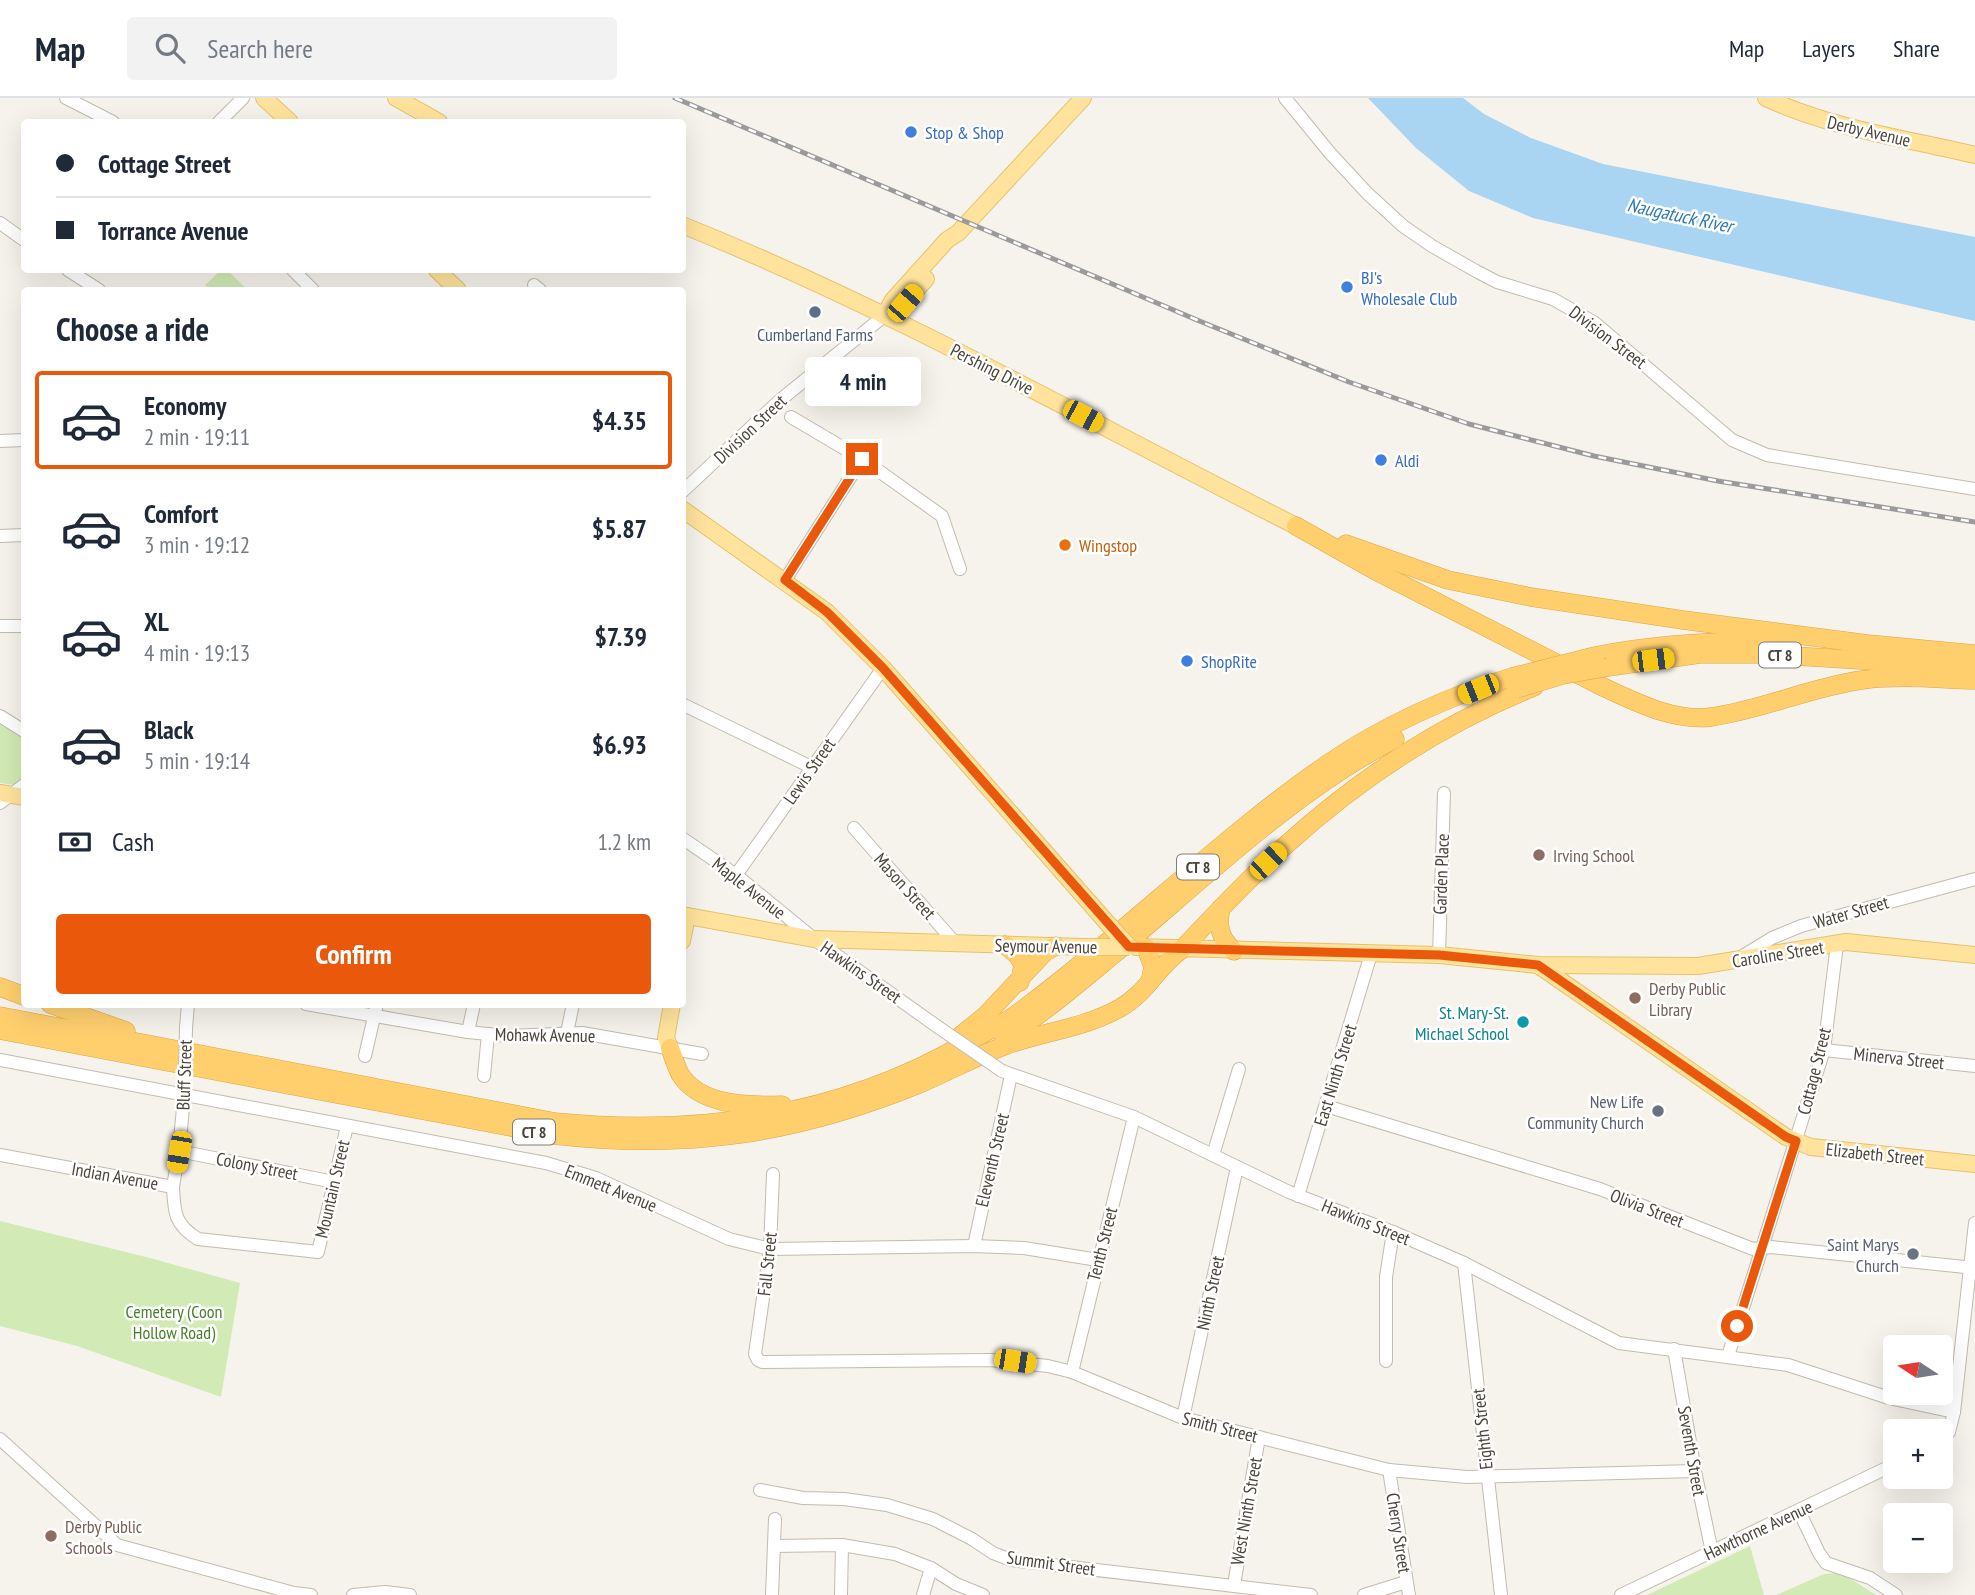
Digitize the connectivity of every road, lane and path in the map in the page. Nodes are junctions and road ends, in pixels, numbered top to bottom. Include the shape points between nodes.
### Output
1 (66, 98) edge
2 (243, 98) edge
3 (264, 98) edge
4 (396, 98) edge
5 (1083, 98) edge
6 (1285, 98) edge
7 (1766, 98) edge
8 (107, 119) edge
9 (222, 119) edge
10 (287, 119) edge
11 (434, 119) edge
12 (1975, 156) edge
13 (0, 223) edge
14 (686, 227) edge
15 (21, 238) edge
16 (73, 273) edge
17 (296, 273) edge
18 (440, 273) edge
19 (94, 287) edge
20 (310, 287) edge
21 (455, 287) edge
22 (884, 316) junction
23 (791, 417) dead end
24 (21, 440) edge
25 (0, 441) edge
26 (862, 459) junction
27 (686, 488) edge
28 (1975, 489) edge
29 (686, 512) edge
30 (1296, 526) junction
31 (0, 536) edge
32 (21, 536) edge
33 (960, 569) dead end
34 (785, 580) junction
35 (0, 626) edge
36 (21, 626) edge
37 (1867, 644) junction
38 (1975, 654) edge
39 (1602, 661) junction
40 (883, 668) junction
41 (1972, 675) edge
42 (1516, 686) junction
43 (686, 706) edge
44 (0, 716) edge
45 (21, 729) edge
46 (811, 767) junction
47 (1444, 793) dead end
48 (854, 828) dead end
49 (686, 841) edge
50 (736, 875) junction
51 (1975, 879) edge
52 (1221, 908) junction
53 (686, 916) edge
54 (814, 939) junction
55 (956, 944) junction
56 (1837, 944) junction
57 (1005, 945) junction
58 (1056, 946) junction
59 (1137, 947) junction
60 (1181, 950) junction
61 (1234, 951) junction
62 (1371, 954) junction
63 (1439, 955) junction
64 (1975, 955) edge
65 (1733, 961) junction
66 (1538, 965) junction
67 (1020, 982) junction
68 (0, 987) edge
69 (1146, 988) junction
70 (21, 995) edge
71 (61, 1008) edge
72 (188, 1008) edge
73 (353, 1008) edge
74 (473, 1008) edge
75 (572, 1008) edge
76 (671, 1008) edge
77 (376, 1010) edge
78 (0, 1016) edge
79 (0, 1030) edge
80 (468, 1032) junction
81 (567, 1033) junction
82 (488, 1034) junction
83 (0, 1038) edge
84 (670, 1048) junction
85 (1824, 1050) junction
86 (702, 1054) dead end
87 (365, 1056) dead end
88 (149, 1058) junction
89 (220, 1058) junction
90 (0, 1060) edge
91 (1975, 1066) edge
92 (1239, 1069) dead end
93 (1007, 1073) junction
94 (484, 1076) dead end
95 (897, 1079) junction
96 (918, 1085) junction
97 (185, 1093) junction
98 (824, 1104) junction
99 (1326, 1106) junction
100 (1134, 1117) junction
101 (347, 1126) junction
102 (1796, 1141) junction
103 (179, 1152) junction
104 (0, 1155) edge
105 (1213, 1155) junction
106 (1975, 1164) edge
107 (1237, 1167) junction
108 (773, 1174) dead end
109 (334, 1182) junction
110 (173, 1186) junction
111 (1298, 1196) junction
112 (1975, 1223) edge
113 (1393, 1232) junction
114 (974, 1246) junction
115 (1761, 1248) junction
116 (770, 1249) junction
117 (318, 1252) joint
118 (1098, 1260) junction
119 (1464, 1263) junction
120 (1973, 1268) edge
121 (1674, 1349) junction
122 (755, 1354) joint
123 (1728, 1356) junction
124 (1386, 1360) dead end
125 (1960, 1370) junction
126 (1975, 1371) edge
127 (1072, 1372) junction
128 (1954, 1412) junction
129 (1183, 1418) junction
130 (1952, 1419) edge
131 (1259, 1437) junction
132 (0, 1439) edge
133 (1389, 1470) junction
134 (1883, 1470) edge
135 (1695, 1471) junction
136 (1487, 1476) junction
137 (760, 1490) dead end
138 (1799, 1511) junction
139 (775, 1520) dead end
140 (842, 1545) junction
141 (774, 1546) junction
142 (1712, 1552) junction
143 (931, 1568) junction
144 (1234, 1585) junction
145 (1408, 1589) edge
146 (311, 1595) edge
147 (353, 1595) edge
148 (410, 1595) edge
149 (772, 1595) edge
150 (841, 1595) edge
151 (923, 1595) edge
152 (984, 1595) edge
153 (1311, 1595) edge
154 (1364, 1595) edge
155 (1502, 1595) edge
156 (1621, 1595) edge
157 (1896, 1595) edge

1 - 8 street
2 - 9 street
3 - 10 main road
4 - 11 main road
5 - 22 main road, Division Street via 958,233 952,249 905,303
6 - 28 street, Division Street via 1367,194 1403,226 1497,282 1553,299 1595,323 1732,439 1767,455
7 - 12 main road, Derby Avenue via 1850,129
13 - 15 street
14 - 22 main road, Pershing Drive via 796,272
16 - 19 street
17 - 20 street
18 - 21 main road
22 - 27 street, Division Street via 779,401
22 - 30 main road, Pershing Drive
23 - 26 street
24 - 25 street
26 - 33 street via 942,516
26 - 34 street
29 - 34 main road
30 - 37 highway via 1448,580 1531,597
30 - 41 highway via 1604,687 1674,714 1709,717 1864,680
31 - 32 street
34 - 40 main road via 827,612
35 - 36 street
37 - 38 highway, CT 8
37 - 39 highway, CT 8 via 1704,640 1629,649
39 - 41 highway, CT 8 via 1749,654 1953,666
39 - 42 highway, CT 8, bridge
39 - 42 highway, CT 8, bridge
40 - 46 street, Lewis Street
40 - 59 main road, bridge via 1109,925
42 - 52 highway via 1342,797
42 - 95 highway, CT 8 via 1439,705 1331,762 1016,1015
42 - 96 highway, CT 8 via 1441,715 1336,774 1278,816 1030,1022
43 - 46 street
44 - 45 street
46 - 50 street, Lewis Street
47 - 63 street, Garden Place
48 - 55 street, Mason Street
49 - 50 street, Maple Avenue
50 - 54 street, Maple Avenue
51 - 65 street, Water Street via 1801,926
52 - 60 highway
52 - 61 highway via 1219,929
53 - 54 main road, Seymour Avenue
54 - 55 main road, Seymour Avenue
54 - 93 street, Hawkins Street, bridge
55 - 57 main road, Seymour Avenue
56 - 64 main road, Caroline Street
56 - 65 main road, Caroline Street
56 - 85 street, Cottage Street
57 - 58 main road, Seymour Avenue
57 - 67 highway via 1023,964
58 - 59 main road, Seymour Avenue, bridge
58 - 67 highway via 1045,952
59 - 60 main road, Seymour Avenue
59 - 69 highway via 1153,967
60 - 61 main road, Seymour Avenue
60 - 69 highway via 1166,961
61 - 62 main road, Seymour Avenue
62 - 63 main road, Seymour Avenue
62 - 99 street, East Ninth Street
63 - 66 main road, Seymour Avenue
65 - 66 main road, Caroline Street via 1699,966
66 - 102 main road, Elizabeth Street
67 - 95 highway via 965,1033
68 - 70 highway
69 - 96 highway via 1107,1014 1002,1046
71 - 89 highway
72 - 97 street, Bluff Street, bridge
73 - 77 street, Mohawk Avenue
74 - 80 street
75 - 81 street
76 - 84 main road via 666,1038
77 - 80 street, Mohawk Avenue
77 - 87 street
78 - 89 highway, CT 8
79 - 88 highway, CT 8
80 - 82 street, Mohawk Avenue
81 - 82 street, Mohawk Avenue
81 - 84 street, Mohawk Avenue
82 - 94 street
83 - 88 highway via 73,1052
84 - 86 street, Mohawk Avenue
84 - 98 highway via 684,1079 712,1098 760,1106
85 - 91 street, Minerva Street
85 - 102 street, Cottage Street
88 - 96 highway, CT 8 via 553,1135 633,1142 715,1138 781,1128
89 - 98 highway, CT 8 via 528,1118 619,1128 759,1119
90 - 97 street, Emmett Avenue
92 - 105 street
93 - 100 street, Hawkins Street
93 - 114 street, Eleventh Street
95 - 98 highway, CT 8
97 - 101 street, Emmett Avenue
97 - 103 street, Bluff Street
99 - 111 street, East Ninth Street
99 - 115 street, Olivia Street via 1600,1189 1753,1249
100 - 105 street, Hawkins Street
100 - 118 street, Tenth Street
101 - 109 street, Mountain Street
101 - 116 street, Emmett Avenue via 546,1163 596,1178 729,1239
102 - 106 main road, Elizabeth Street via 1811,1147
102 - 115 street, Cottage Street
103 - 109 street, Colony Street
103 - 110 street, Bluff Street
104 - 110 street, Indian Avenue
105 - 107 street, Hawkins Street
107 - 111 street, Hawkins Street
107 - 129 street, Ninth Street
108 - 116 street, Fall Street
109 - 117 street, Mountain Street
110 - 117 street, Indian Avenue via 174,1210 183,1230 198,1239
111 - 113 street, Hawkins Street
112 - 120 street
113 - 119 street, Hawkins Street
113 - 124 street via 1386,1277
114 - 116 street, Emmett Avenue
114 - 118 street, Emmett Avenue via 1024,1248
115 - 120 street, Olivia Street
115 - 123 street, Cottage Street
116 - 122 street, Fall Street
118 - 127 street, Tenth Street
119 - 121 street, Hawkins Street via 1619,1343
119 - 136 street, Eighth Street
120 - 125 street
121 - 123 street, Hawkins Street
121 - 135 street, Seventh Street
122 - 127 street, Smith Street via 769,1363 990,1360
123 - 128 street, Hawkins Street via 1788,1365 1889,1398
125 - 126 street
125 - 128 street
127 - 129 street, Smith Street
128 - 130 street
129 - 131 street, Smith Street
131 - 133 street, Smith Street
131 - 144 street, West Ninth Street
132 - 146 street via 117,1545
133 - 136 street, Smith Street
133 - 145 street, Cherry Street
134 - 138 street, Hawthorne Avenue
135 - 136 street, Smith Street
135 - 142 street, Seventh Street
136 - 155 street, Eighth Street
137 - 144 street, Summit Street via 887,1505 933,1519 1011,1560
138 - 142 street, Hawthorne Avenue
138 - 157 street via 1826,1563 1870,1578
139 - 141 street
140 - 141 street
140 - 143 street via 895,1554
140 - 150 street
141 - 149 street
142 - 156 street, Hawthorne Avenue
143 - 151 street
143 - 152 street
144 - 153 street, Summit Street
145 - 154 street
147 - 148 street

